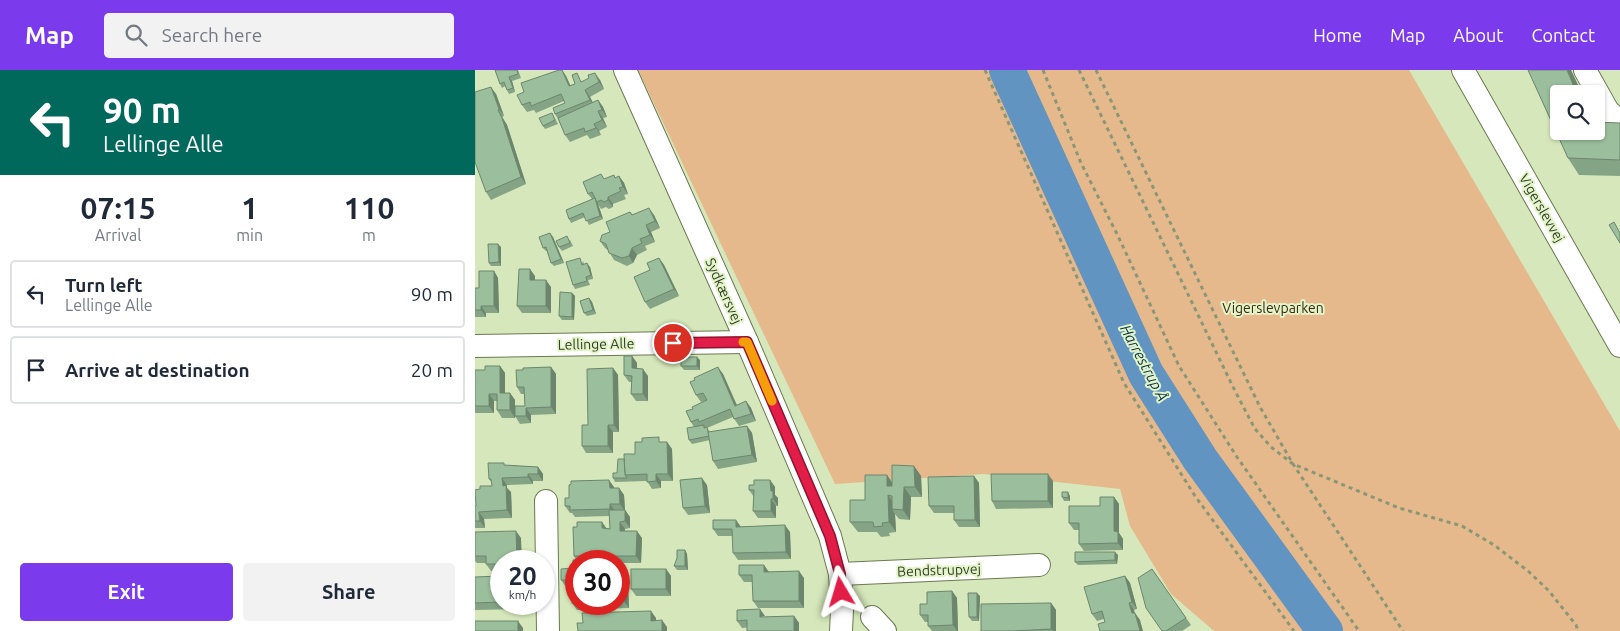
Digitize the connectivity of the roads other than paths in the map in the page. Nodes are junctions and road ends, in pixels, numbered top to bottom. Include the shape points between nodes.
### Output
1 (625, 70) edge
2 (1463, 70) edge
3 (1585, 70) edge
4 (1620, 121) edge
5 (747, 342) junction
6 (475, 346) edge
7 (1620, 346) edge
8 (546, 501) dead end
9 (1039, 566) dead end
10 (840, 574) junction
11 (548, 631) edge
12 (841, 631) edge

1 - 5 street, Sydkærsvej
2 - 7 street, Vigerslevvej
3 - 4 street via 1608,111
5 - 6 street, Lellinge Alle
5 - 10 street, Sydkærsvej via 830,536
8 - 11 street
9 - 10 street, Bendstrupvej
10 - 12 street, Sydkærsvej

